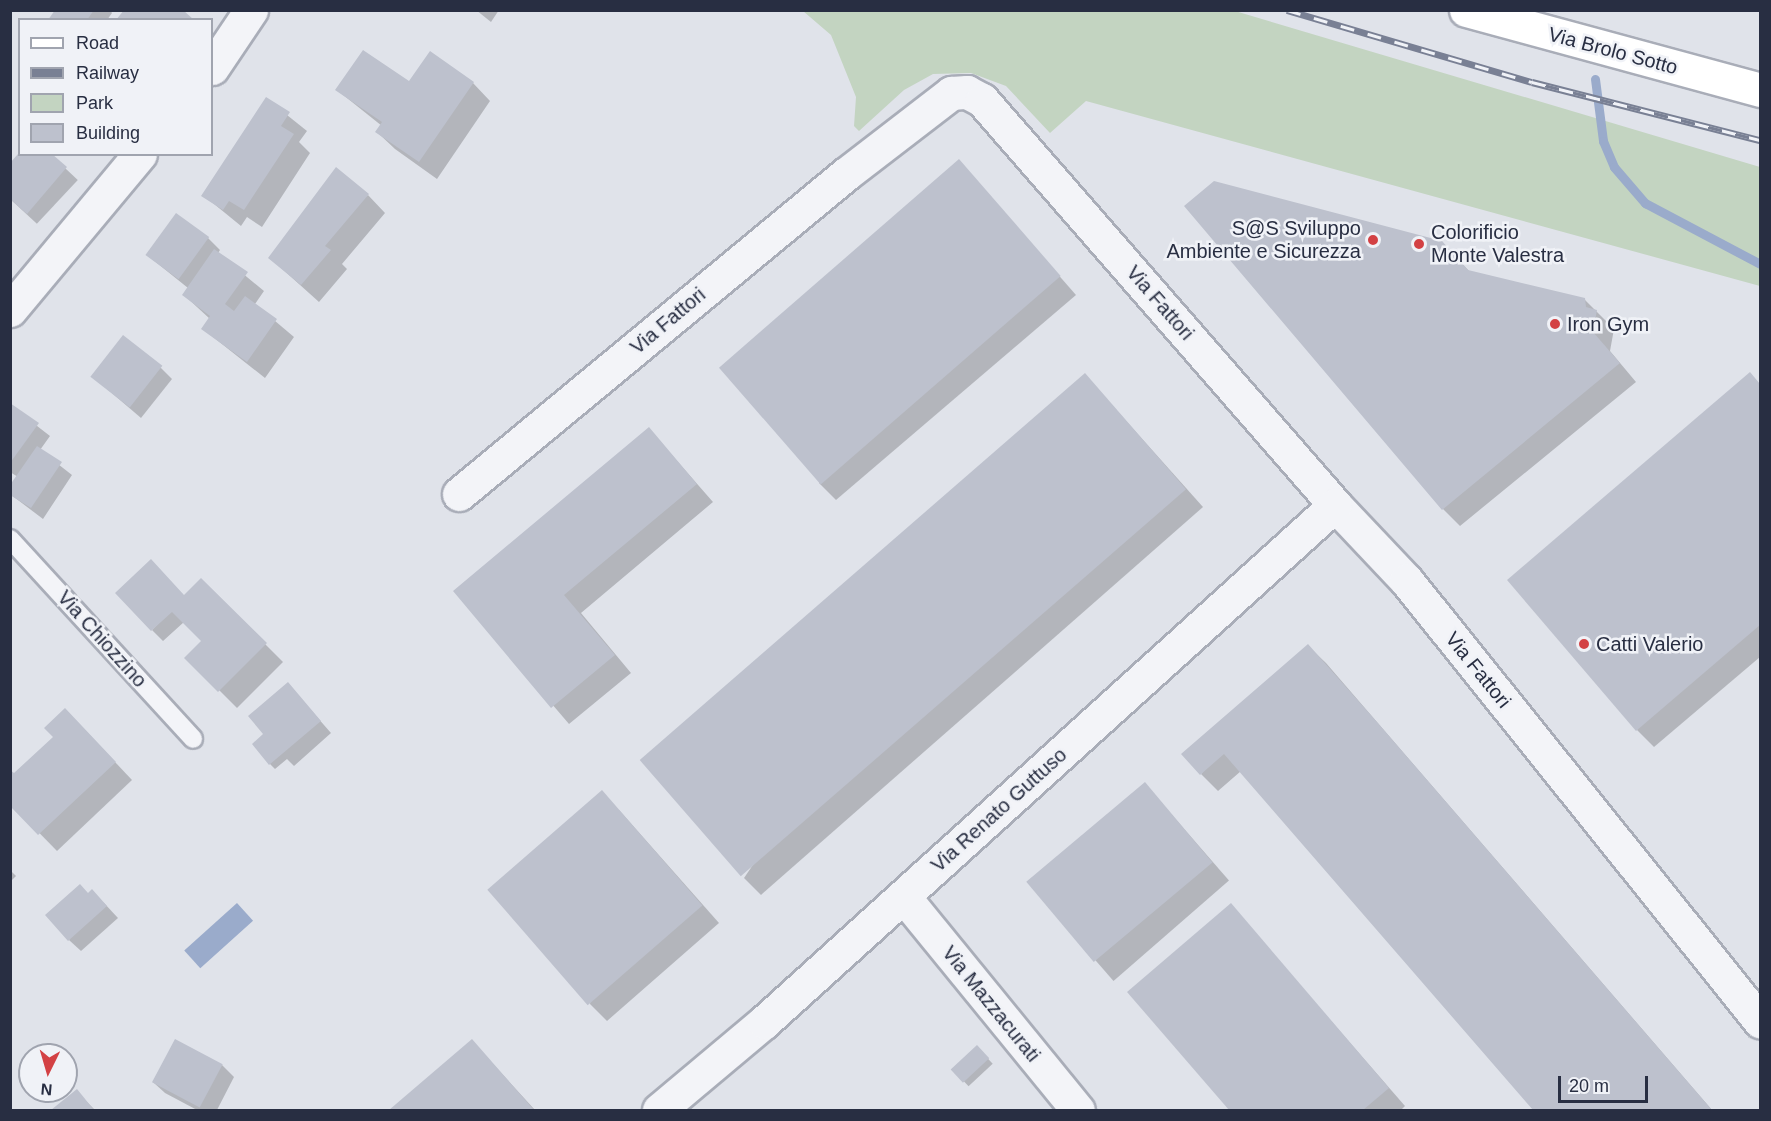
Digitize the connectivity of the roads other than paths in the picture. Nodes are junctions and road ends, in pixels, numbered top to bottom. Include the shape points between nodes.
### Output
1 (251, 10) edge
2 (1466, 10) edge
3 (213, 67) edge
4 (1761, 90) edge
5 (138, 156) edge
6 (10, 310) edge
7 (459, 494) dead end
8 (1335, 505) junction
9 (10, 539) edge
10 (193, 739) dead end
11 (904, 897) junction
12 (1761, 1021) edge
13 (659, 1110) edge
14 (1078, 1110) edge

1 - 3 street
2 - 4 main road, Via Brolo Sotto
5 - 6 street
7 - 8 street, Via Fattori via 846,174 951,93 967,92 989,108
8 - 11 street, Via Renato Guttuso
8 - 12 street, Via Fattori via 1406,580
9 - 10 lane, Via Chiozzino
11 - 13 street, Via Renato Guttuso
11 - 14 street, Via Mazzacurati

